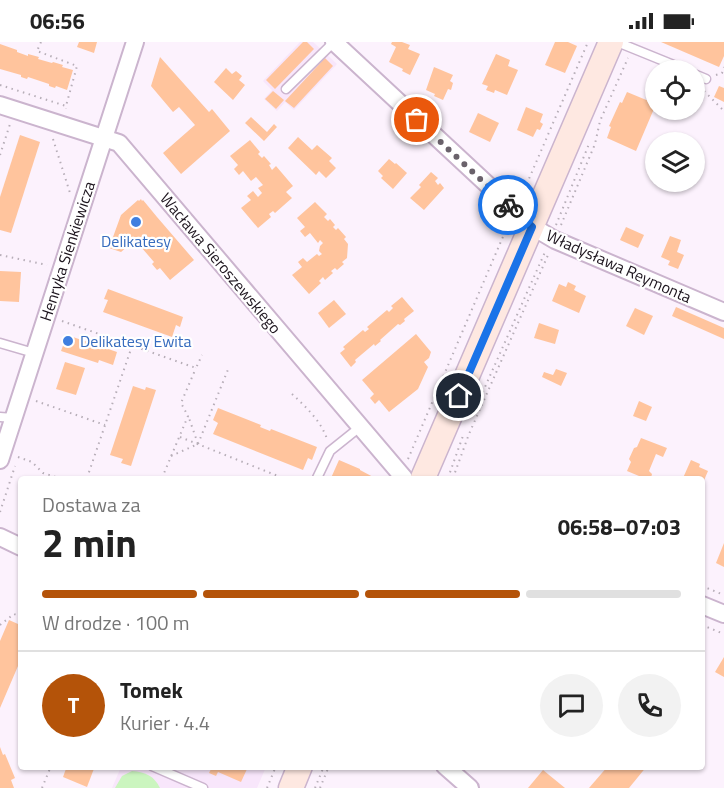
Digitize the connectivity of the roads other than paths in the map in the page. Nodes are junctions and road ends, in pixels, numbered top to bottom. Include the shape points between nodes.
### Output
1 (135, 42) edge
2 (334, 42) edge
3 (617, 42) edge
4 (624, 46) edge
5 (351, 48) edge
6 (660, 60) edge
7 (286, 89) dead end
8 (0, 105) edge
9 (104, 137) junction
10 (546, 235) junction
11 (724, 312) edge
12 (0, 343) edge
13 (34, 353) junction
14 (7, 418) edge
15 (360, 427) junction
16 (0, 460) edge
17 (318, 476) edge
18 (408, 476) edge
19 (410, 476) edge
20 (0, 537) edge
21 (18, 546) edge
22 (705, 606) edge
23 (724, 614) edge
24 (161, 770) edge
25 (298, 770) edge
26 (449, 770) edge
27 (203, 788) edge
28 (291, 788) edge
29 (470, 788) edge

1 - 9 street, Henryka Sienkiewicza
2 - 5 street, Władysława Reymonta
2 - 7 lane
3 - 4 lane
4 - 6 lane
4 - 10 street
5 - 10 street, Władysława Reymonta via 515,211
8 - 9 street, Wacława Sieroszewskiego
9 - 13 street, Henryka Sienkiewicza
9 - 15 street, Wacława Sieroszewskiego via 119,143
10 - 11 street, Władysława Reymonta
10 - 19 street
12 - 13 lane
13 - 14 street, Henryka Sienkiewicza
14 - 16 street, Henryka Sienkiewicza
15 - 17 lane via 330,451
15 - 18 street, Wacława Sieroszewskiego
20 - 21 street
22 - 23 street
24 - 27 lane
25 - 28 street
26 - 29 street

